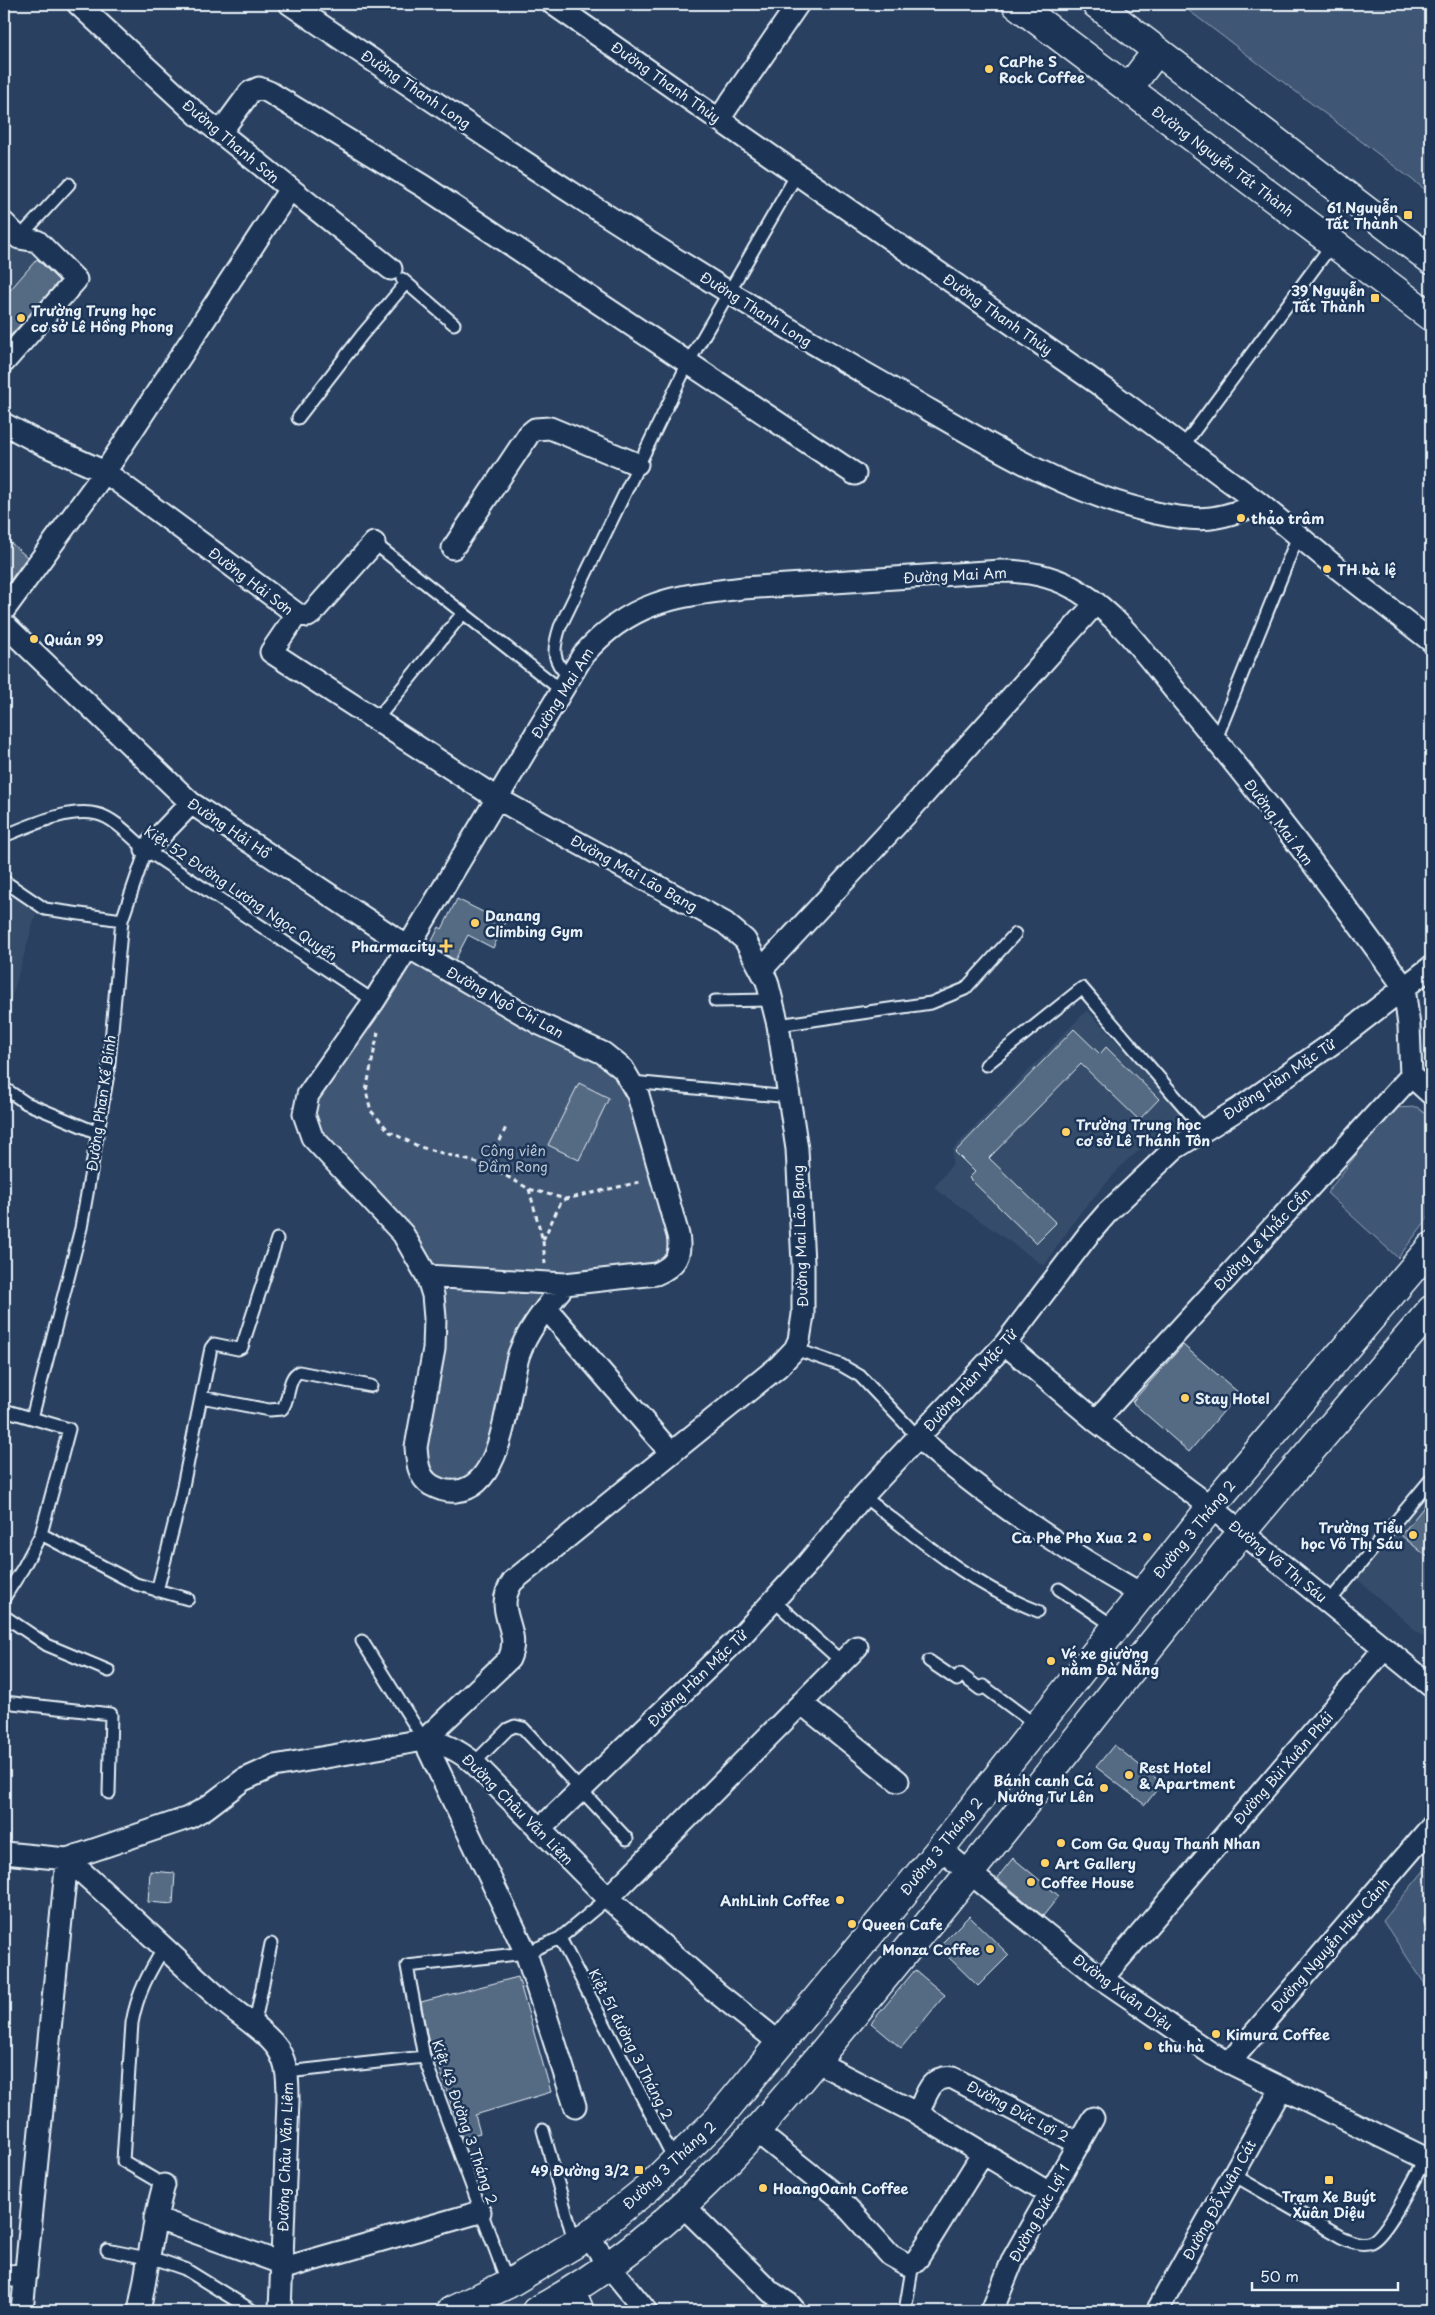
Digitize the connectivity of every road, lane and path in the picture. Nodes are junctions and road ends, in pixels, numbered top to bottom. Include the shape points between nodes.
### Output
1 (78, 4) edge
2 (290, 4) edge
3 (553, 4) edge
4 (798, 4) edge
5 (1016, 4) edge
6 (1096, 4) edge
7 (1157, 51) junction
8 (1128, 89) junction
9 (719, 119) junction
10 (220, 133) junction
11 (797, 174) junction
12 (69, 184) dead end
13 (290, 189) junction
14 (11, 230) edge
15 (1333, 244) junction
16 (1431, 260) edge
17 (399, 276) junction
18 (728, 292) junction
19 (1431, 317) edge
20 (454, 324) dead end
21 (4, 362) edge
22 (688, 363) junction
23 (298, 418) dead end
24 (4, 424) edge
25 (1183, 446) junction
26 (638, 464) junction
27 (104, 472) junction
28 (855, 474) dead end
29 (1260, 504) junction
30 (1298, 536) junction
31 (374, 543) joint
32 (453, 548) dead end
33 (1096, 603) junction
34 (4, 610) edge
35 (463, 613) junction
36 (297, 614) junction
37 (7, 635) edge
38 (1431, 641) edge
39 (565, 683) junction
40 (376, 720) junction
41 (1216, 740) junction
42 (498, 799) junction
43 (190, 803) junction
44 (4, 836) edge
45 (146, 850) junction
46 (4, 880) edge
47 (122, 920) junction
48 (1014, 934) dead end
49 (408, 947) junction
50 (1431, 967) edge
51 (762, 970) junction
52 (1404, 987) junction
53 (715, 1000) dead end
54 (772, 1000) junction
55 (374, 1001) junction
56 (380, 1023) dead end
57 (778, 1025) junction
58 (986, 1065) dead end
59 (1411, 1076) junction
60 (632, 1082) junction
61 (4, 1088) edge
62 (1431, 1094) edge
63 (790, 1096) junction
64 (506, 1127) dead end
65 (1204, 1130) junction
66 (98, 1133) junction
67 (489, 1166) junction
68 (640, 1182) dead end
69 (529, 1189) junction
70 (566, 1198) junction
71 (277, 1239) dead end
72 (1431, 1247) edge
73 (427, 1276) junction
74 (564, 1284) junction
75 (546, 1308) junction
76 (1431, 1310) edge
77 (1005, 1344) junction
78 (795, 1349) junction
79 (370, 1386) dead end
80 (201, 1397) junction
81 (4, 1410) edge
82 (32, 1418) junction
83 (1096, 1421) junction
84 (918, 1437) junction
85 (671, 1453) junction
86 (1431, 1479) edge
87 (863, 1496) junction
88 (1211, 1507) junction
89 (1242, 1532) junction
90 (41, 1534) junction
91 (1059, 1589) dead end
92 (157, 1591) junction
93 (1141, 1594) junction
94 (4, 1598) edge
95 (188, 1599) dead end
96 (774, 1601) junction
97 (1329, 1602) junction
98 (1038, 1611) dead end
99 (4, 1616) edge
100 (1116, 1627) junction
101 (362, 1641) dead end
102 (1385, 1648) junction
103 (850, 1654) joint
104 (929, 1661) dead end
105 (109, 1671) dead end
106 (1431, 1686) edge
107 (4, 1702) edge
108 (801, 1703) junction
109 (1037, 1726) junction
110 (424, 1740) junction
111 (474, 1763) junction
112 (898, 1781) dead end
113 (582, 1789) junction
114 (109, 1794) dead end
115 (1431, 1827) edge
116 (539, 1830) junction
117 (627, 1839) dead end
118 (940, 1849) junction
119 (4, 1852) edge
120 (66, 1860) junction
121 (970, 1873) junction
122 (608, 1898) junction
123 (560, 1938) junction
124 (271, 1944) dead end
125 (164, 1948) junction
126 (526, 1953) junction
127 (1102, 1979) junction
128 (254, 2027) junction
129 (781, 2044) junction
130 (424, 2057) junction
131 (815, 2061) junction
132 (1229, 2064) junction
133 (287, 2072) junction
134 (1280, 2089) junction
135 (575, 2106) dead end
136 (918, 2114) junction
137 (1093, 2118) dead end
138 (543, 2130) dead end
139 (756, 2131) junction
140 (1079, 2144) junction
141 (983, 2153) junction
142 (1429, 2155) edge
143 (676, 2163) junction
144 (1232, 2174) junction
145 (164, 2185) joint
146 (1049, 2193) junction
147 (683, 2206) junction
148 (480, 2212) junction
149 (155, 2218) junction
150 (581, 2240) junction
151 (107, 2250) dead end
152 (150, 2259) junction
153 (913, 2263) junction
154 (281, 2266) junction
155 (609, 2266) junction
156 (26, 2275) junction
157 (4, 2276) edge
158 (508, 2284) junction
159 (579, 2300) edge
160 (22, 2311) edge
161 (139, 2311) edge
162 (253, 2311) edge
163 (280, 2311) edge
164 (451, 2311) edge
165 (536, 2311) edge
166 (646, 2311) edge
167 (795, 2311) edge
168 (905, 2311) edge
169 (992, 2311) edge
170 (1157, 2311) edge

1 - 10 street, Đường Thanh Sơn
2 - 18 street, Đường Thanh Long via 588,205
3 - 9 street, Đường Thanh Thủy
4 - 9 street
5 - 8 main road, Đường Nguyễn Tất Thành
6 - 7 main road
7 - 8 main road
7 - 16 main road
8 - 15 main road, Đường Nguyễn Tất Thành
9 - 11 street, Đường Thanh Thủy
10 - 13 street, Đường Thanh Sơn
10 - 22 street via 250,92 260,88 269,92 422,186
11 - 18 lane
11 - 25 street, Đường Thanh Thủy via 1108,390
12 - 14 lane
13 - 17 street, Đường Thanh Sơn
13 - 27 street
14 - 21 street via 37,241 76,280
15 - 19 main road, Đường Nguyễn Tất Thành
15 - 25 lane
17 - 20 lane
17 - 23 lane via 362,335
18 - 22 lane
18 - 29 street, Đường Thanh Long via 1001,451 1109,499 1154,512 1205,520 1225,517
22 - 26 lane
22 - 28 street
24 - 27 street, Đường Hải Sơn
25 - 29 street, Đường Thanh Thủy
26 - 32 street via 550,428 535,429
26 - 39 lane via 560,627 554,650
27 - 34 street
27 - 36 street, Đường Hải Sơn
29 - 30 street, Đường Thanh Thủy
30 - 38 street, Đường Thanh Thủy
30 - 41 lane
31 - 35 lane
31 - 36 street via 312,613 308,616
33 - 39 street, Đường Mai Am via 1070,585 1020,571 701,593 663,602 617,622 583,655
33 - 41 street, Đường Mai Am via 1124,630
33 - 51 street
35 - 39 lane
35 - 40 lane
36 - 40 street, Đường Hải Sơn via 271,652
37 - 43 street, Đường Hải Hồ
39 - 42 street, Đường Mai Am
40 - 42 street, Đường Hải Sơn
41 - 52 street, Đường Mai Am
42 - 49 street, Đường Mai Am
42 - 51 street, Đường Mai Lão Bạng via 725,922 744,940
43 - 45 street, Đường Phan Kế Bính
43 - 49 street, Đường Hải Hồ
44 - 45 lane, Kiệt 52 Đường Lương Ngọc Quyến via 43,820 96,814 112,821
45 - 47 lane, Đường Phan Kế Bính
45 - 55 lane, Kiệt 52 Đường Lương Ngọc Quyến
46 - 47 lane via 45,909
47 - 66 lane, Đường Phan Kế Bính via 108,1074
48 - 57 lane via 965,989 931,1003
49 - 55 street
49 - 60 street, Đường Ngô Chi Lan via 540,1024 603,1053 623,1069
50 - 52 street, Đường Hàn Mặc Tử
51 - 54 street, Đường Mai Lão Bạng
52 - 59 street, Đường Mai Am
52 - 65 street, Đường Hàn Mặc Tử via 1333,1043
53 - 54 lane
54 - 57 street, Đường Mai Lão Bạng
55 - 73 street via 308,1095 304,1114 312,1137 403,1234
56 - 67 path via 366,1091 371,1111 390,1132 420,1147
57 - 63 street, Đường Mai Lão Bạng
58 - 65 lane via 1082,988
59 - 62 street
59 - 83 street, Đường Lê Khắc Cần
60 - 63 lane
60 - 74 street, Đường Ngô Chi Lan via 678,1235 678,1254 668,1269 656,1274
61 - 66 lane via 26,1103
63 - 78 street, Đường Mai Lão Bạng via 797,1149 804,1290 801,1331
64 - 67 path
65 - 77 street, Đường Hàn Mặc Tử via 1174,1149 1107,1213
66 - 82 lane, Đường Phan Kế Bính via 81,1228
67 - 69 path
68 - 70 path
69 - 70 path
69 - 70 path via 543,1240
71 - 80 lane via 243,1345 239,1349 212,1346
72 - 88 main road, Đường 3 Tháng 2
73 - 74 street, Đường Ngô Chi Lan
73 - 75 street via 436,1318 434,1349 416,1448 422,1476 438,1488 464,1490 476,1484 485,1473 495,1454 519,1355 526,1337
74 - 75 street
75 - 85 street
76 - 89 main road
77 - 83 street, Đường Võ Thị Sáu
77 - 84 street, Đường Hàn Mặc Tử
78 - 84 lane via 841,1365 860,1376
78 - 85 street, Đường Mai Lão Bạng via 779,1366
79 - 80 lane via 299,1372 294,1376 282,1409 269,1410
80 - 92 lane via 180,1501
81 - 82 lane
82 - 90 lane via 69,1429
83 - 88 street, Đường Võ Thị Sáu
84 - 87 street, Đường Hàn Mặc Tử
84 - 93 street via 999,1502 1090,1564
85 - 110 street, Đường Mai Lão Bạng via 513,1581 507,1589 504,1606 514,1638 509,1659
86 - 97 lane
87 - 96 street, Đường Hàn Mặc Tử
87 - 98 lane via 966,1573 1011,1601
88 - 89 street, Đường Võ Thị Sáu
88 - 93 main road, Đường 3 Tháng 2
89 - 97 street, Đường Võ Thị Sáu
89 - 121 main road
90 - 92 lane via 136,1584
90 - 94 lane
91 - 100 lane
92 - 95 lane
93 - 100 main road, Đường 3 Tháng 2
96 - 103 lane
96 - 113 street, Đường Hàn Mặc Tử
97 - 102 street, Đường Võ Thị Sáu
99 - 105 lane via 47,1646
100 - 109 main road, Đường 3 Tháng 2
101 - 110 lane
102 - 106 street, Đường Võ Thị Sáu
102 - 127 street, Đường Bùi Xuân Phái
103 - 108 street
104 - 109 lane via 957,1680 960,1674 980,1689 982,1686
107 - 114 lane via 110,1714
108 - 112 street
108 - 122 street
109 - 118 main road, Đường 3 Tháng 2
110 - 111 street, Đường Châu Văn Liêm via 454,1748
110 - 120 street, Đường Châu Văn Liêm via 274,1766 243,1780 188,1818
110 - 126 street
111 - 113 lane via 508,1729 516,1726 523,1728
111 - 116 street, Đường Châu Văn Liêm
113 - 116 street, Đường Hàn Mặc Tử
113 - 117 lane
115 - 132 street, Đường Nguyễn Hữu Cảnh
116 - 122 street, Đường Châu Văn Liêm
118 - 121 street, Đường Xuân Diệu
118 - 129 main road, Đường 3 Tháng 2
119 - 120 street, Đường Châu Văn Liêm
120 - 125 street, Đường Châu Văn Liêm via 107,1893
120 - 156 street
121 - 127 street, Đường Xuân Diệu
121 - 131 main road
122 - 123 lane
122 - 129 street, Đường Châu Văn Liêm
123 - 126 lane
123 - 143 lane, Kiệt 51 đường 3 Tháng 2
124 - 128 lane
125 - 128 street, Đường Châu Văn Liêm
125 - 145 lane via 145,1979 132,2023 123,2161
126 - 130 lane, Kiệt 43 Đường 3 Tháng 2 via 407,1966
126 - 135 street
127 - 132 street, Đường Xuân Diệu
128 - 133 street, Đường Châu Văn Liêm via 278,2049
129 - 143 main road, Đường 3 Tháng 2
130 - 133 lane
130 - 148 lane, Kiệt 43 Đường 3 Tháng 2
131 - 136 street
131 - 139 main road
132 - 134 street, Đường Xuân Diệu
133 - 154 street, Đường Châu Văn Liêm
134 - 142 street, Đường Xuân Diệu
134 - 144 street, Đường Đỗ Xuân Cát
136 - 140 street, Đường Đức Lợi 2 via 932,2084 943,2076 953,2078
136 - 141 street
137 - 140 street, Đường Đức Lợi 1
138 - 150 lane
139 - 147 main road
139 - 153 street via 835,2194 890,2255 906,2264
140 - 146 street, Đường Đức Lợi 1
141 - 146 street
141 - 153 street
142 - 144 lane via 1386,2228 1370,2242 1360,2244 1341,2237
143 - 150 main road, Đường 3 Tháng 2
144 - 170 street, Đường Đỗ Xuân Cát
145 - 149 street
146 - 169 street, Đường Đức Lợi 1 via 1013,2259
147 - 155 main road
147 - 167 street via 771,2292
148 - 154 street
148 - 158 lane, Kiệt 43 Đường 3 Tháng 2
149 - 152 street
149 - 154 street
150 - 155 street
150 - 158 main road, Đường 3 Tháng 2
151 - 152 lane
152 - 161 street
152 - 162 lane via 185,2269
153 - 168 lane
154 - 163 street, Đường Châu Văn Liêm
155 - 159 main road
155 - 166 street
156 - 157 street
156 - 160 street
158 - 164 main road, Đường 3 Tháng 2
159 - 165 main road

